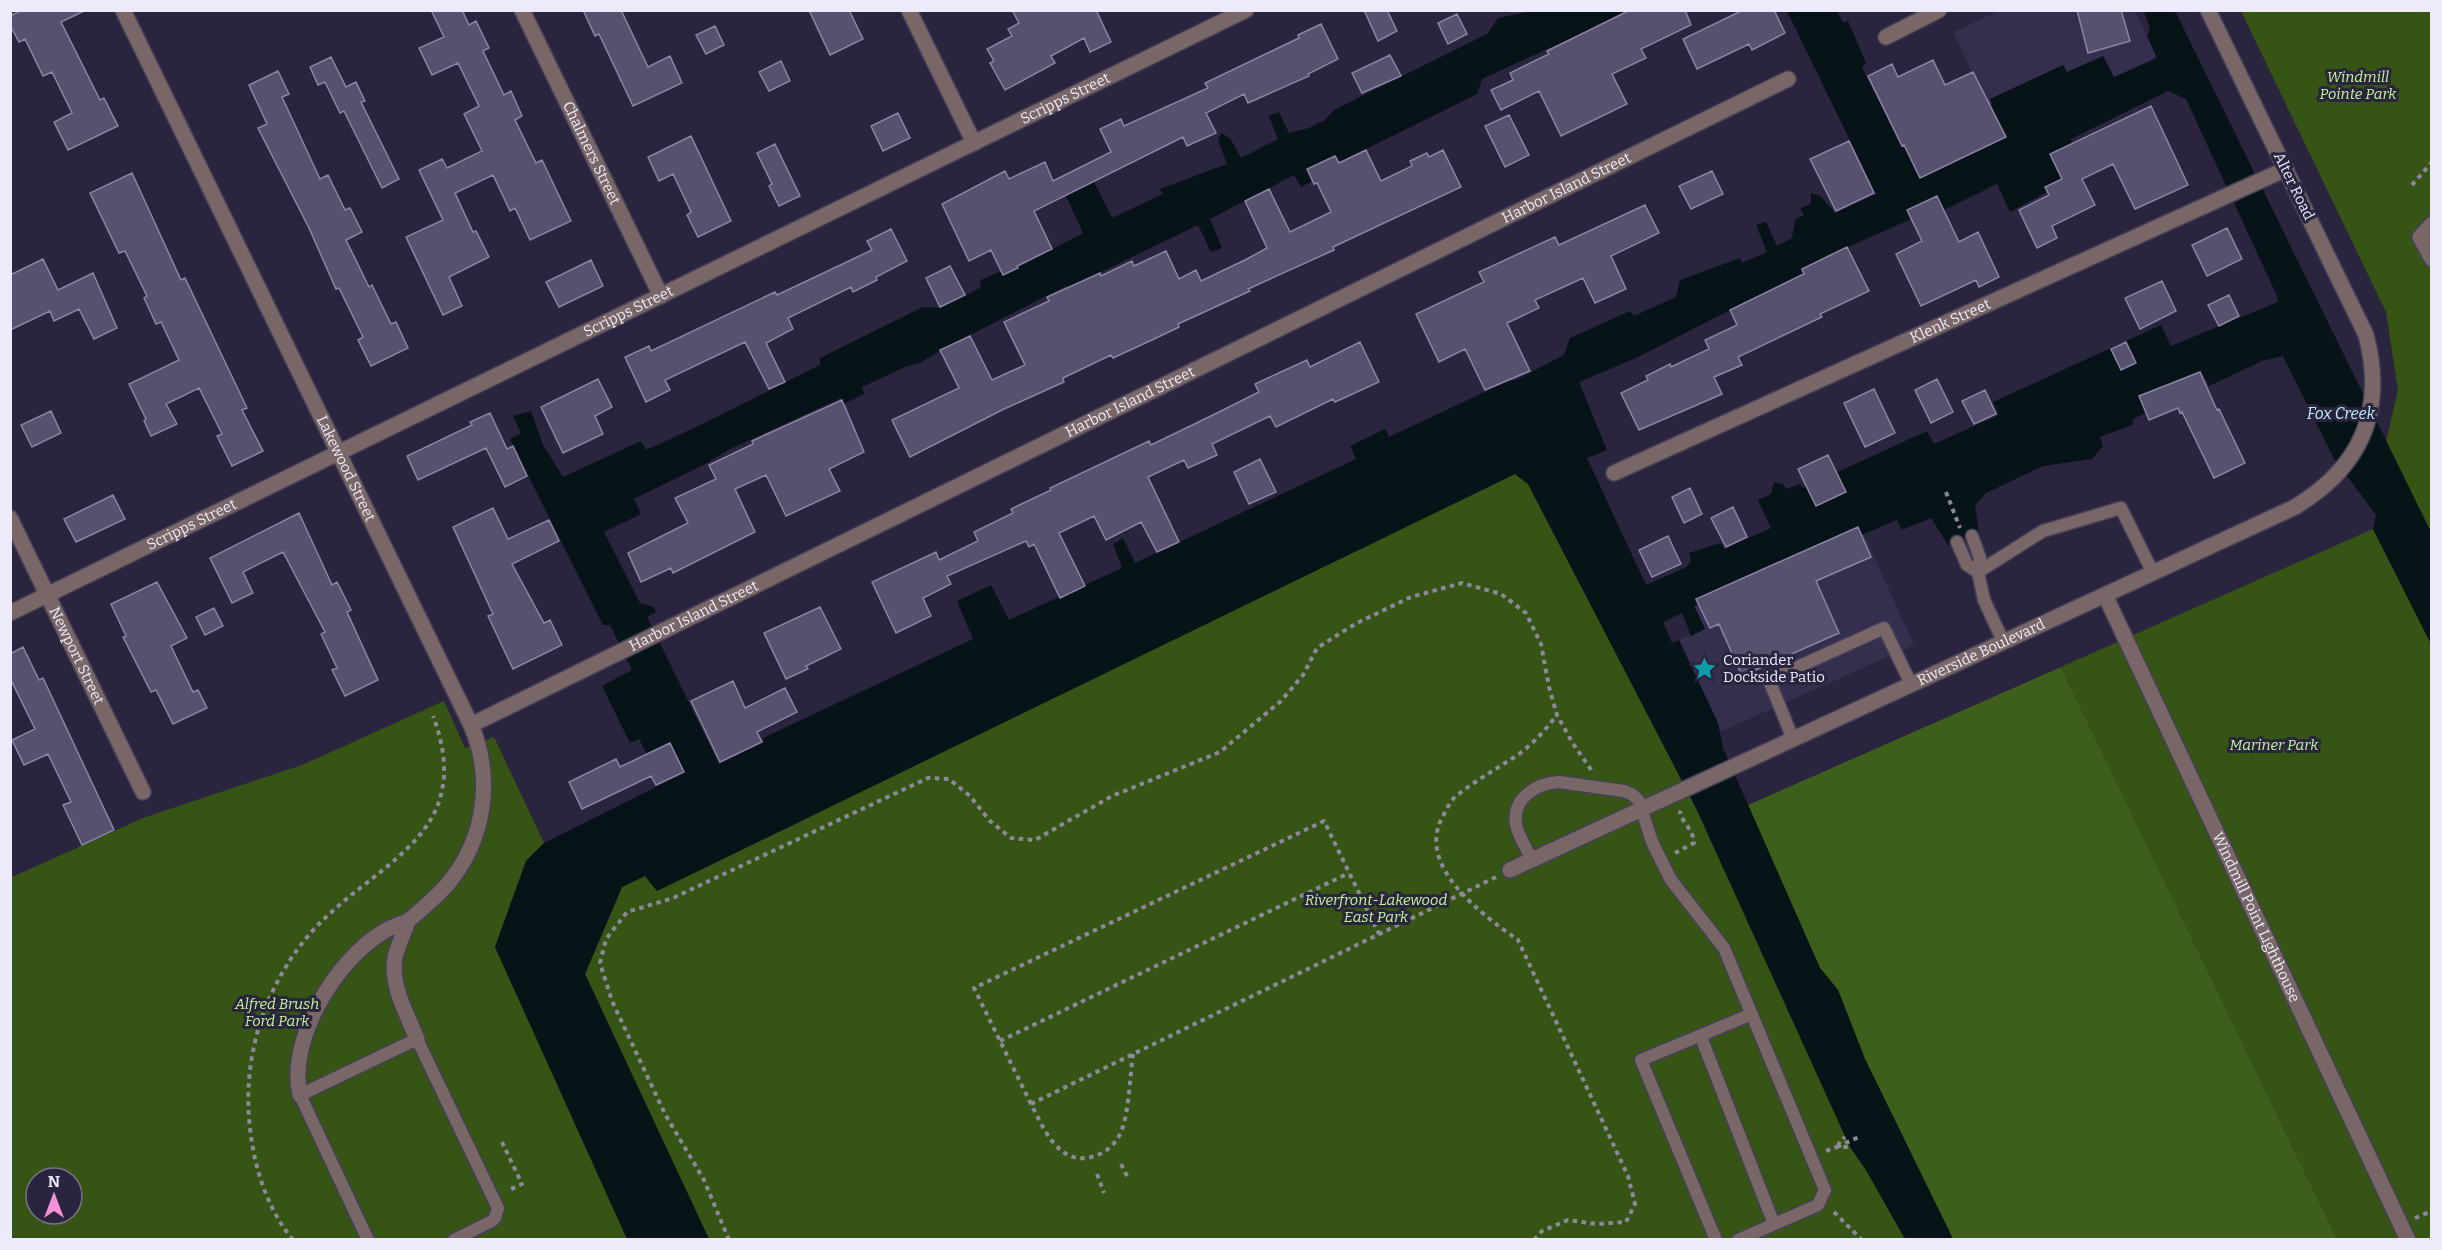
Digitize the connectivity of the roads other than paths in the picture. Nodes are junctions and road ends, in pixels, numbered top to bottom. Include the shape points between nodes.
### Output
1 (123, 10) edge
2 (522, 10) edge
3 (909, 10) edge
4 (1246, 10) edge
5 (1939, 10) edge
6 (2208, 10) edge
7 (1886, 37) dead end
8 (1788, 79) dead end
9 (974, 143) junction
10 (2278, 172) junction
11 (2432, 224) edge
12 (2432, 259) edge
13 (662, 296) junction
14 (2373, 364) joint
15 (339, 454) junction
16 (1614, 473) dead end
17 (10, 518) edge
18 (1972, 536) dead end
19 (1957, 542) dead end
20 (1978, 573) junction
21 (2153, 573) junction
22 (48, 594) junction
23 (2104, 595) junction
24 (10, 613) edge
25 (2002, 641) junction
26 (1911, 684) junction
27 (471, 725) junction
28 (1793, 739) junction
29 (143, 792) dead end
30 (1642, 808) junction
31 (1532, 860) junction
32 (1510, 870) road end
33 (408, 921) junction
34 (1752, 1014) junction
35 (1701, 1037) junction
36 (417, 1040) junction
37 (300, 1095) junction
38 (1774, 1224) junction
39 (368, 1239) edge
40 (454, 1239) edge
41 (1716, 1239) edge
42 (1738, 1239) edge
43 (2409, 1239) edge

1 - 15 street, Lakewood Street
2 - 13 street, Chalmers Street
3 - 9 street
4 - 9 street, Scripps Street
5 - 7 street
6 - 10 street, Alter Road
8 - 27 street, Harbor Island Street
9 - 13 street, Scripps Street
10 - 14 street, Alter Road via 2360,319
10 - 16 street, Klenk Street
11 - 12 street via 2420,237
13 - 15 street, Scripps Street
14 - 21 street, Riverside Boulevard via 2374,393 2366,428 2358,446 2332,480 2295,507
15 - 22 street, Scripps Street
15 - 27 street, Lakewood Street
17 - 22 street, Newport Street
18 - 20 lane via 1980,558
19 - 20 lane via 1967,565
20 - 21 lane via 2043,531 2121,508
20 - 25 lane via 1984,600
21 - 23 street, Riverside Boulevard
22 - 24 street, Scripps Street
22 - 29 street, Newport Street
23 - 25 street, Riverside Boulevard
23 - 43 street, Windmill Point Lighthouse
25 - 26 street, Riverside Boulevard
26 - 28 street, Riverside Boulevard
26 - 28 lane via 1884,628 1769,680
27 - 33 street, Lakewood Street via 484,779 482,812 476,831 447,885
28 - 30 street, Riverside Boulevard
30 - 31 street, Riverside Boulevard
30 - 31 lane via 1633,795 1605,789 1550,783 1534,789 1517,810 1515,821
30 - 34 lane via 1661,862 1724,948
31 - 32 street, Riverside Boulevard
33 - 36 street, Lakewood Street via 397,950 394,974
33 - 37 street, Lakewood Street via 375,938 328,989 309,1025 302,1049 297,1075
34 - 35 lane
34 - 38 lane via 1826,1190 1818,1204
35 - 38 lane
35 - 41 lane via 1641,1060
36 - 37 lane
36 - 40 lane via 498,1208 492,1221
37 - 39 lane
38 - 42 lane

